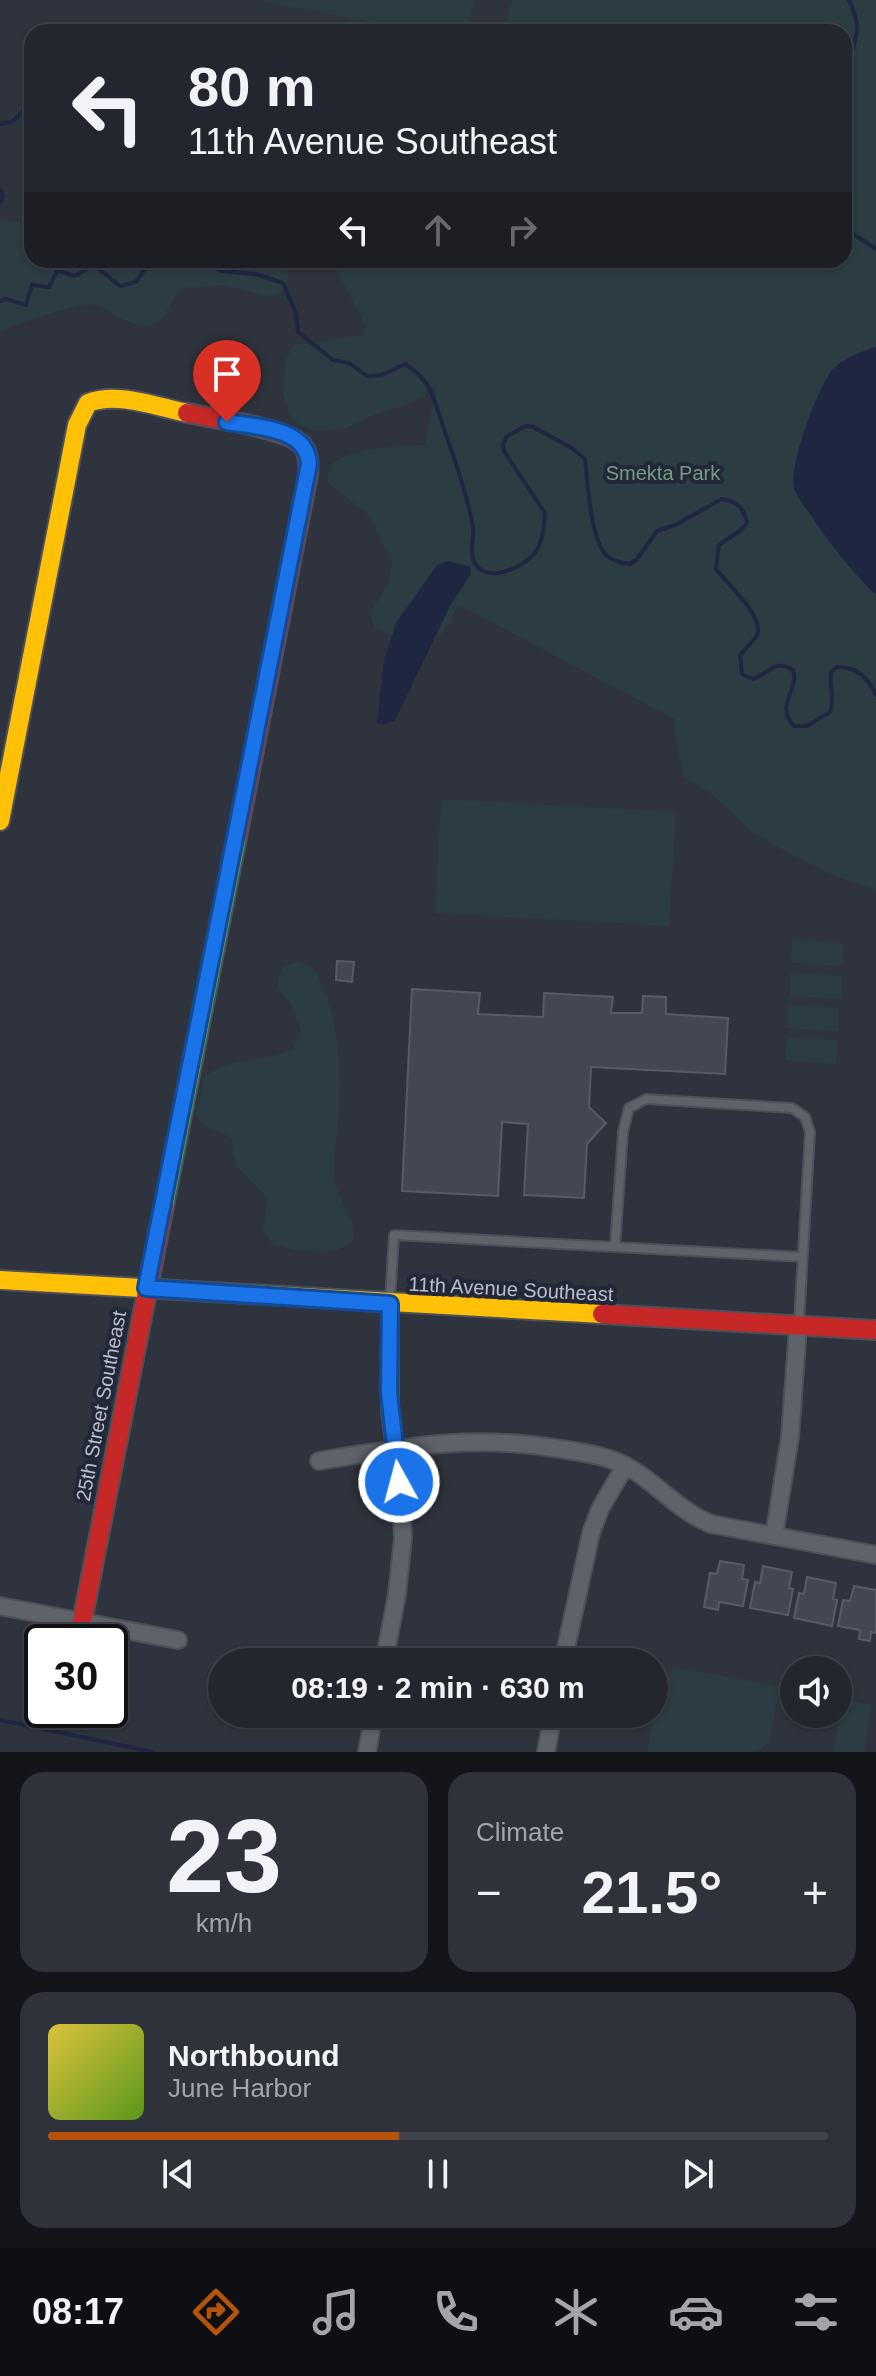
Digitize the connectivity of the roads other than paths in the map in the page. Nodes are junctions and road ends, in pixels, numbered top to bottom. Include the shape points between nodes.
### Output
1 (0, 821) edge
2 (615, 1247) junction
3 (802, 1257) junction
4 (0, 1280) edge
5 (146, 1288) junction
6 (390, 1304) junction
7 (798, 1327) junction
8 (876, 1330) edge
9 (394, 1449) junction
10 (319, 1461) dead end
11 (625, 1466) junction
12 (774, 1536) junction
13 (876, 1555) edge
14 (0, 1606) edge
15 (82, 1622) junction
16 (178, 1640) dead end
17 (387, 1648) edge
18 (566, 1648) edge
19 (371, 1728) edge
20 (550, 1728) edge
21 (367, 1752) edge
22 (546, 1752) edge

1 - 5 street, 25th Street Southeast via 77,425 88,403 116,399 283,433 305,446 308,475
2 - 3 lane
2 - 3 lane via 625,1119 629,1108 646,1099 800,1111 809,1123 810,1144
2 - 6 lane via 394,1235
3 - 7 lane
4 - 5 street, 11th Avenue Southeast
5 - 6 street, 11th Avenue Southeast
5 - 15 street, 25th Street Southeast
6 - 7 street, 11th Avenue Southeast
6 - 9 street
7 - 8 street, 11th Avenue Southeast
7 - 12 street via 790,1437
9 - 10 street
9 - 11 street via 507,1442 580,1452
9 - 17 street via 403,1538
11 - 12 street via 698,1519
11 - 18 street via 591,1533
12 - 13 street
14 - 15 street
15 - 16 street
19 - 21 street
20 - 22 street

